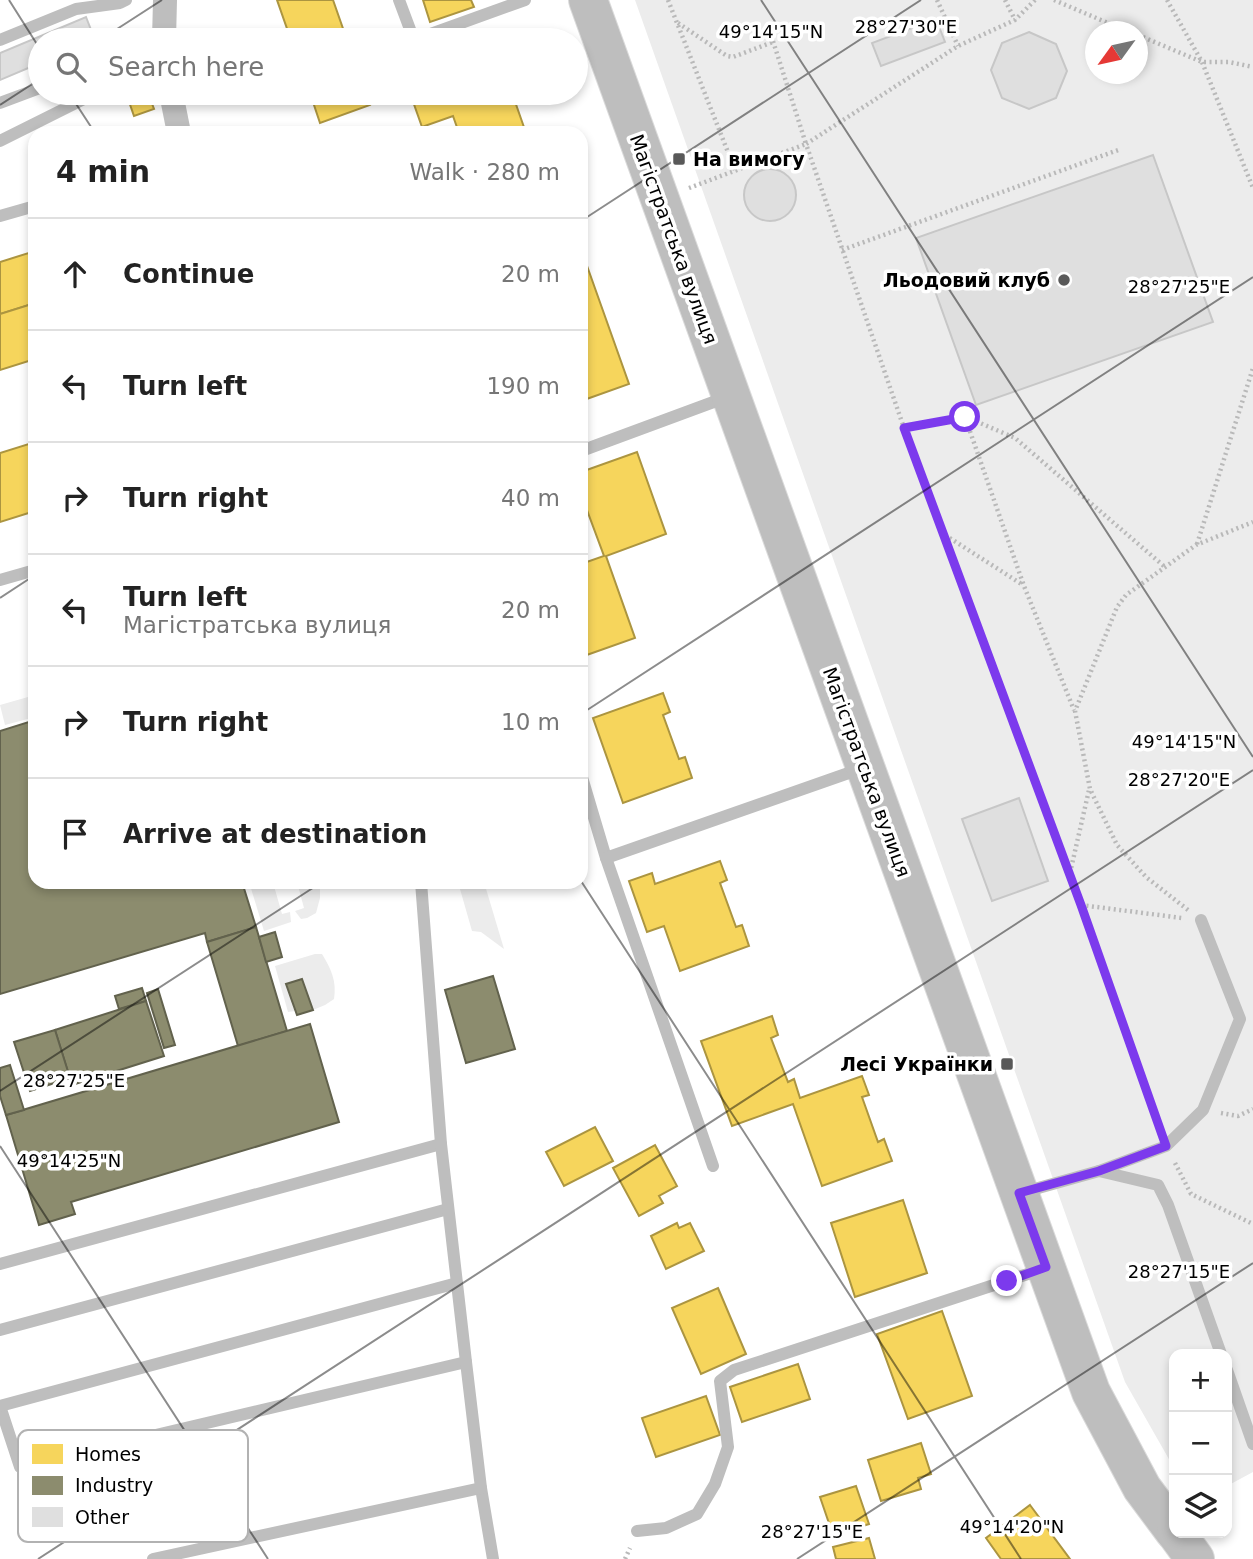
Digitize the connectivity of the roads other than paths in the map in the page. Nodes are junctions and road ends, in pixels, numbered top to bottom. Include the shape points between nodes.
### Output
1 (126, 0) edge
2 (165, 0) edge
3 (399, 0) edge
4 (525, 0) edge
5 (588, 0) edge
6 (29, 28) edge
7 (164, 28) edge
8 (410, 28) edge
9 (447, 28) edge
10 (28, 29) edge
11 (0, 40) edge
12 (28, 92) edge
13 (0, 103) edge
14 (72, 105) edge
15 (173, 105) edge
16 (30, 126) edge
17 (178, 126) edge
18 (28, 127) edge
19 (0, 141) edge
20 (28, 208) edge
21 (0, 216) edge
22 (730, 395) junction
23 (588, 448) edge
24 (28, 572) edge
25 (0, 580) edge
26 (864, 767) junction
27 (588, 798) edge
28 (606, 858) junction
29 (422, 889) edge
30 (1201, 920) road end
31 (440, 1144) junction
32 (713, 1166) dead end
33 (1099, 1171) junction
34 (1019, 1193) junction
35 (448, 1209) junction
36 (0, 1264) edge
37 (1046, 1267) junction
38 (457, 1283) junction
39 (0, 1330) edge
40 (1219, 1349) edge
41 (467, 1362) junction
42 (1232, 1384) edge
43 (0, 1406) edge
44 (178, 1430) edge
45 (1253, 1444) edge
46 (18, 1461) edge
47 (481, 1488) junction
48 (1169, 1524) edge
49 (637, 1531) dead end
50 (248, 1538) edge
51 (1179, 1538) edge
52 (232, 1542) edge
53 (153, 1559) edge
54 (493, 1559) edge
55 (1195, 1559) edge

1 - 6 lane via 76,9
2 - 7 street
3 - 8 lane
4 - 9 lane
5 - 22 main road, Магістратська вулиця
10 - 11 lane
12 - 13 lane
14 - 16 lane
15 - 17 street
18 - 19 lane
20 - 21 lane
22 - 23 lane
22 - 26 main road, Магістратська вулиця
24 - 25 lane
26 - 28 lane
26 - 34 main road, Магістратська вулиця
27 - 28 lane
28 - 32 lane
29 - 31 lane
30 - 33 lane via 1240,1019 1203,1110 1166,1146
31 - 35 lane
31 - 36 lane
33 - 34 lane
33 - 40 lane via 1158,1185
34 - 37 main road, Магістратська вулиця
35 - 38 lane
35 - 39 lane
37 - 48 main road, Магістратська вулиця via 1091,1392 1142,1488
37 - 49 lane via 734,1370 720,1381 728,1447 715,1484 696,1514 666,1528
38 - 41 lane
38 - 43 lane
41 - 44 lane
41 - 47 lane
42 - 45 lane
43 - 46 lane
47 - 50 lane
47 - 54 lane
51 - 55 main road, Магістратська вулиця
52 - 53 lane

